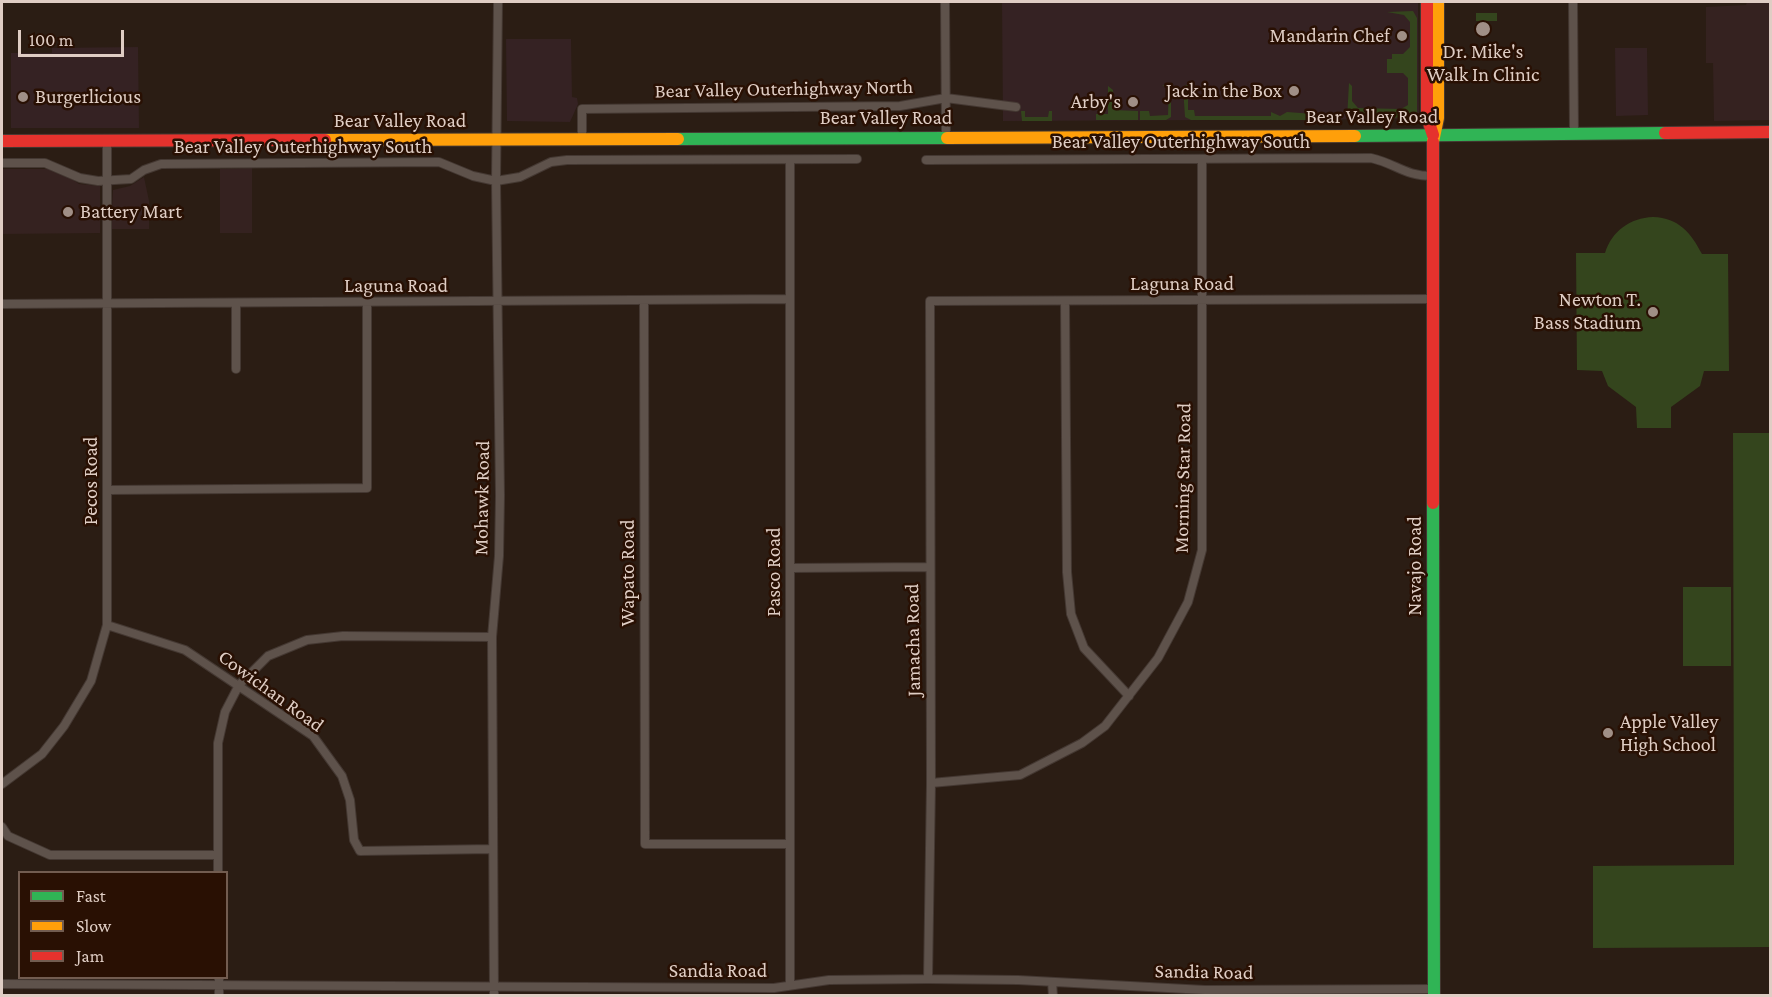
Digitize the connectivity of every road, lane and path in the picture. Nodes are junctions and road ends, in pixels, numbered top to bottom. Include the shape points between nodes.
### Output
1 (498, 2) edge
2 (945, 2) edge
3 (1427, 2) edge
4 (1438, 2) edge
5 (1573, 2) edge
6 (946, 98) junction
7 (1016, 106) dead end
8 (1770, 132) edge
9 (1574, 134) junction
10 (1433, 136) junction
11 (946, 138) junction
12 (582, 139) junction
13 (2, 141) edge
14 (107, 141) junction
15 (498, 141) junction
16 (857, 159) dead end
17 (1202, 159) junction
18 (790, 160) junction
19 (926, 160) dead end
20 (2, 163) edge
21 (1433, 176) junction
22 (107, 180) junction
23 (496, 181) junction
24 (790, 299) junction
25 (1434, 299) junction
26 (930, 301) joint
27 (1200, 301) junction
28 (498, 302) junction
29 (645, 302) junction
30 (1065, 302) junction
31 (367, 303) junction
32 (2, 304) edge
33 (107, 304) junction
34 (236, 304) junction
35 (236, 369) dead end
36 (109, 490) junction
37 (929, 567) junction
38 (791, 568) junction
39 (107, 625) junction
40 (492, 637) junction
41 (239, 685) junction
42 (1129, 696) junction
43 (931, 783) junction
44 (2, 784) edge
45 (2, 827) edge
46 (790, 844) junction
47 (493, 849) junction
48 (218, 855) junction
49 (218, 871) edge
50 (928, 979) junction
51 (219, 981) edge
52 (1052, 981) junction
53 (2, 984) edge
54 (790, 984) junction
55 (494, 985) junction
56 (1434, 992) edge
57 (1260, 993) edge
58 (219, 996) edge
59 (494, 996) edge
60 (1053, 996) edge

1 - 15 street, Mohawk Road
2 - 6 street
3 - 10 main road, Navajo Road via 1427,117
4 - 10 main road, Navajo Road via 1438,118
5 - 9 street
6 - 7 street, Bear Valley Outerhighway North
6 - 11 street
6 - 12 street, Bear Valley Outerhighway North via 900,106 582,110
8 - 9 main road, Bear Valley Road
9 - 10 main road, Bear Valley Road
10 - 11 main road, Bear Valley Road
10 - 21 main road, Navajo Road
11 - 12 main road, Bear Valley Road
12 - 15 main road, Bear Valley Road
13 - 14 main road, Bear Valley Road
14 - 15 main road, Bear Valley Road
14 - 22 street, Pecos Road
15 - 23 street, Mohawk Road
16 - 18 street, Bear Valley Outerhighway South
17 - 19 street, Bear Valley Outerhighway South
17 - 21 street, Bear Valley Outerhighway South via 1371,158 1408,174
17 - 27 street, Morning Star Road
18 - 23 street, Bear Valley Outerhighway South via 567,160
18 - 24 street, Pasco Road
20 - 22 street, Bear Valley Outerhighway South via 45,163 80,178
21 - 25 main road, Navajo Road
22 - 23 street, Bear Valley Outerhighway South via 131,179 161,164 439,162
22 - 33 street, Pecos Road
23 - 28 street, Mohawk Road
24 - 29 street, Laguna Road
24 - 38 street, Pasco Road
25 - 27 street, Laguna Road
25 - 56 main road, Navajo Road
26 - 30 street, Laguna Road
26 - 37 street, Jamacha Road
27 - 30 street, Laguna Road
27 - 42 street, Morning Star Road via 1202,550 1188,602 1158,658
28 - 29 street, Laguna Road
28 - 31 street, Laguna Road
28 - 40 street, Mohawk Road via 499,556
29 - 46 street, Wapato Road via 645,844
30 - 42 street via 1067,572 1071,614 1084,648
31 - 34 street, Laguna Road
31 - 36 street via 367,488
32 - 33 street, Laguna Road
33 - 34 street, Laguna Road
33 - 36 street, Pecos Road
34 - 35 street
36 - 39 street, Pecos Road
37 - 38 street
37 - 43 street, Jamacha Road
38 - 46 street, Pasco Road
39 - 41 street, Cowichan Road via 185,650
39 - 44 street, Pecos Road via 90,681 63,726 42,754
40 - 41 street via 344,636 307,640 268,656
40 - 47 street, Mohawk Road
41 - 47 street, Cowichan Road via 313,736 342,776 350,800 354,840 360,851
41 - 48 street via 225,712 218,743
42 - 43 street, Morning Star Road via 1105,726 1082,743 1020,775
43 - 50 street, Jamacha Road
45 - 48 street via 8,836 50,855
46 - 54 street, Pasco Road
47 - 55 street, Mohawk Road
48 - 49 street
50 - 52 street, Sandia Road
50 - 54 street, Sandia Road
51 - 53 street, Sandia Road
51 - 55 street, Sandia Road
51 - 58 street
52 - 57 street, Sandia Road
52 - 60 street
54 - 55 street, Sandia Road via 774,988
55 - 59 street, Mohawk Road
56 - 57 street, Sandia Road

